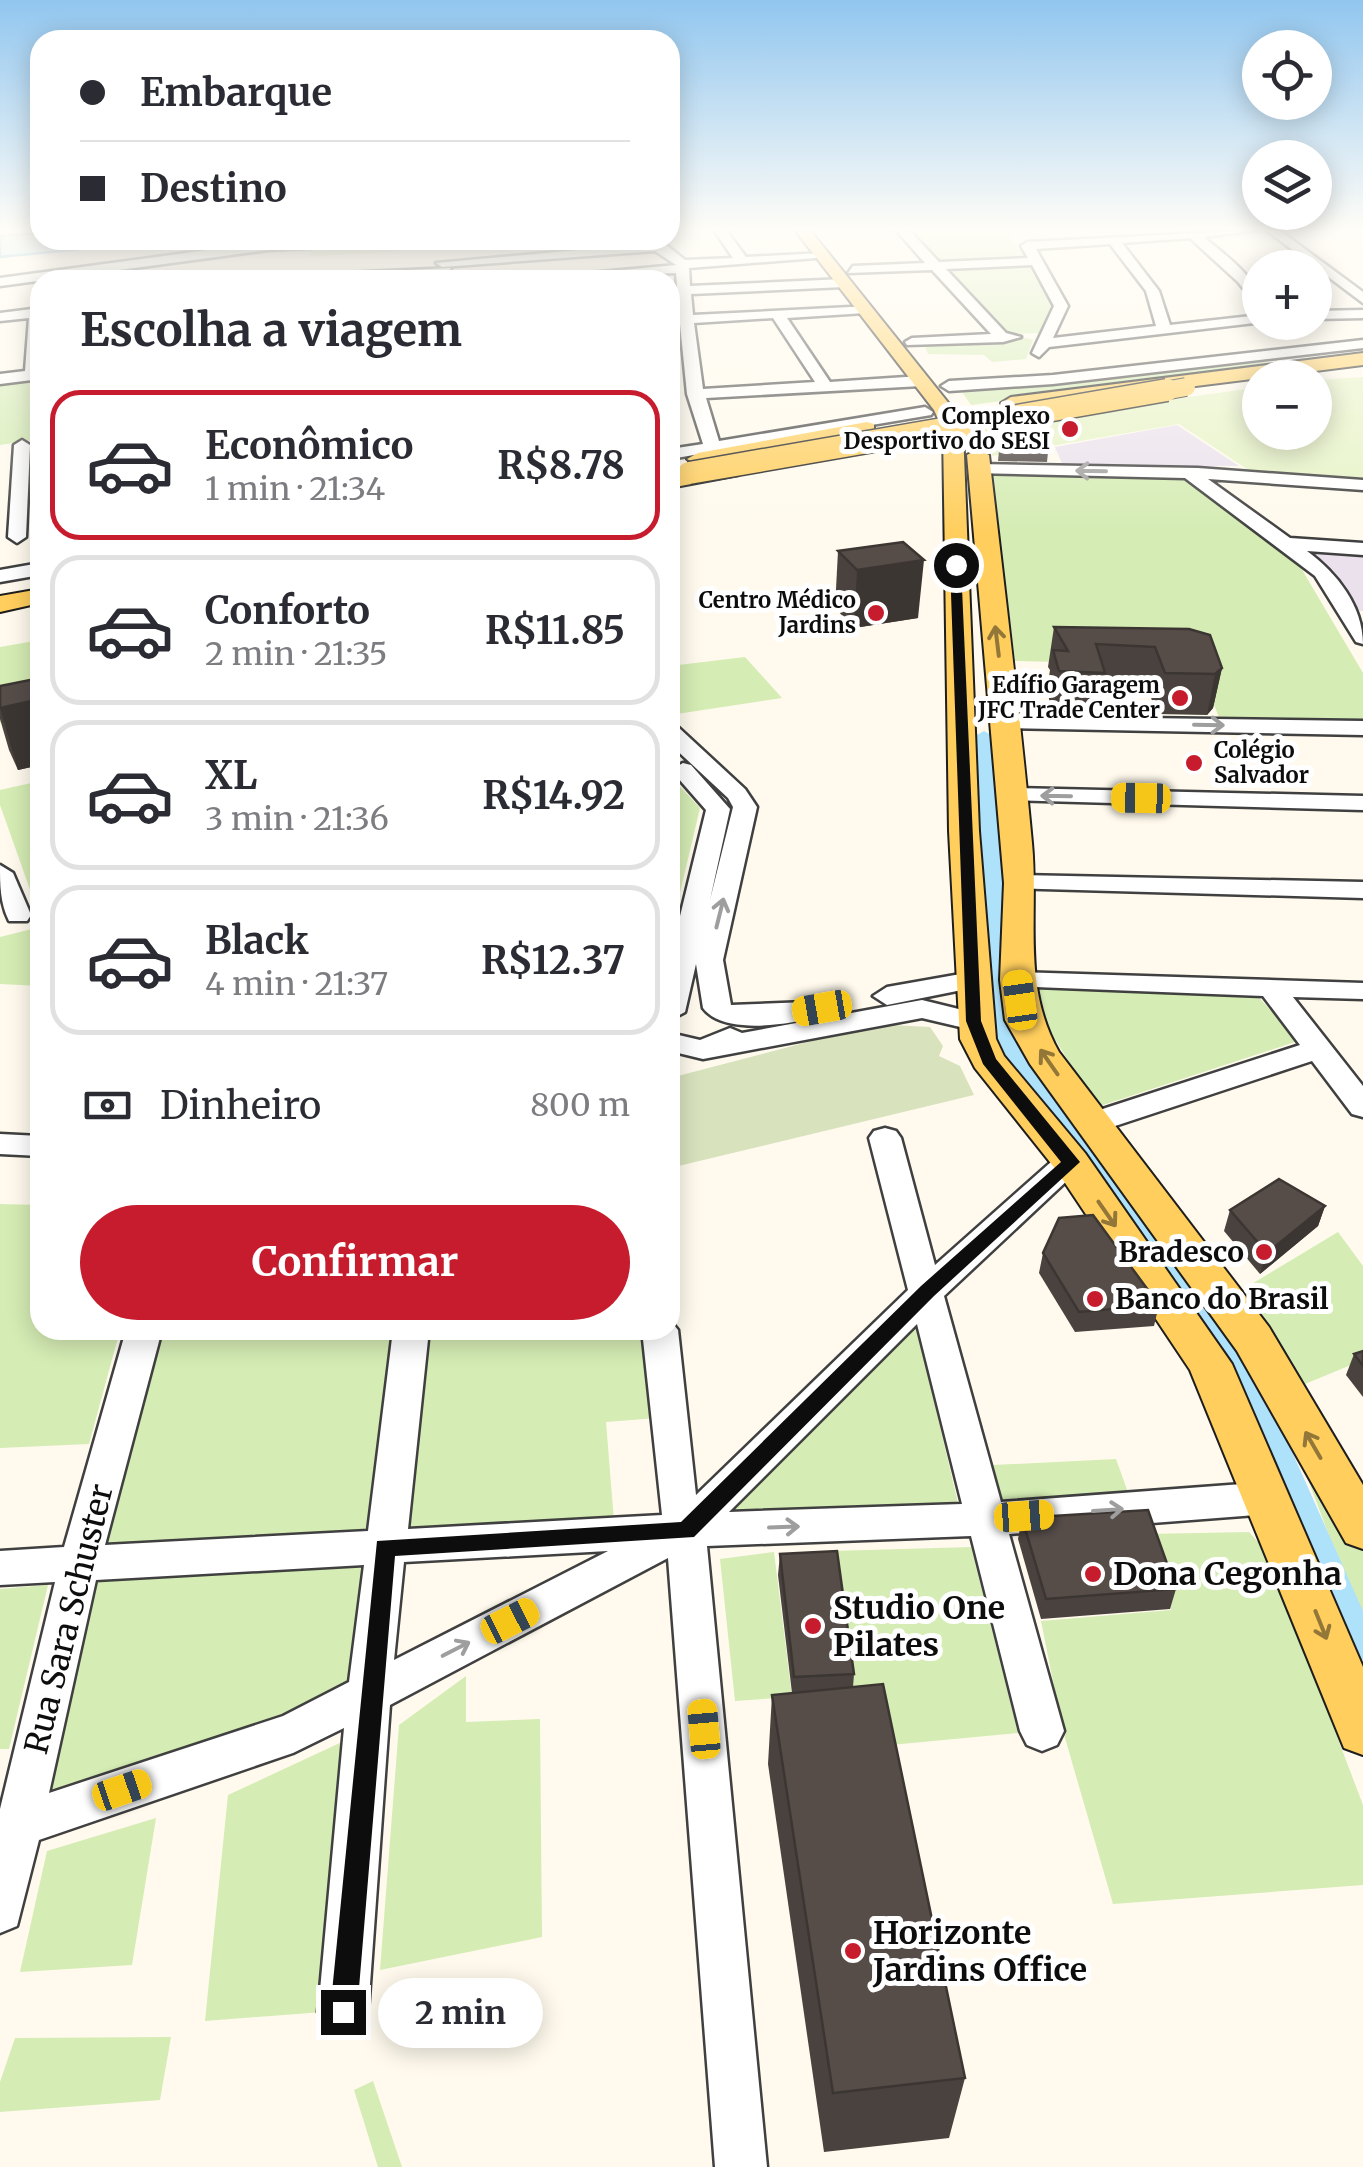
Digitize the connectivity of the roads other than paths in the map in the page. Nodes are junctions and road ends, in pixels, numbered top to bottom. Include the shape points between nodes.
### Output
1 (689, 331) edge
2 (788, 331) edge
3 (881, 331) edge
4 (901, 331) edge
5 (996, 331) edge
6 (1050, 331) edge
7 (1139, 331) edge
8 (1002, 338) junction
9 (1046, 339) junction
10 (912, 342) junction
11 (1363, 344) edge
12 (680, 348) edge
13 (688, 348) junction
14 (1363, 359) edge
15 (1198, 360) junction
16 (1242, 361) edge
17 (1332, 362) edge
18 (1363, 368) edge
19 (1242, 371) edge
20 (1332, 371) edge
21 (692, 374) junction
22 (30, 375) edge
23 (680, 375) edge
24 (0, 379) edge
25 (1242, 380) edge
26 (920, 381) junction
27 (1242, 381) edge
28 (825, 386) junction
29 (948, 386) junction
30 (1016, 394) junction
31 (693, 404) junction
32 (944, 408) junction
33 (977, 442) junction
34 (30, 444) edge
35 (30, 448) edge
36 (0, 449) edge
37 (714, 450) junction
38 (954, 450) junction
39 (680, 466) edge
40 (680, 467) edge
41 (680, 467) edge
42 (680, 467) edge
43 (978, 469) junction
44 (1189, 472) junction
45 (1363, 485) edge
46 (955, 496) junction
47 (980, 496) junction
48 (8, 538) edge
49 (1288, 544) junction
50 (1363, 549) edge
51 (972, 566) junction
52 (30, 570) edge
53 (0, 576) edge
54 (30, 586) edge
55 (0, 592) edge
56 (30, 598) edge
57 (0, 604) edge
58 (1357, 618) edge
59 (1363, 638) edge
60 (1007, 723) junction
61 (1363, 728) edge
62 (680, 758) edge
63 (680, 760) edge
64 (1013, 795) junction
65 (1363, 803) edge
66 (0, 873) edge
67 (1020, 883) junction
68 (1363, 890) edge
69 (19, 915) edge
70 (680, 970) edge
71 (972, 980) junction
72 (1017, 980) junction
73 (1272, 988) junction
74 (1363, 991) edge
75 (680, 1009) edge
76 (722, 1010) junction
77 (974, 1021) junction
78 (680, 1044) edge
79 (710, 1048) junction
80 (1319, 1049) junction
81 (680, 1056) edge
82 (1363, 1107) edge
83 (1092, 1123) junction
84 (885, 1138) dead end
85 (0, 1144) edge
86 (30, 1146) edge
87 (1071, 1162) junction
88 (928, 1291) junction
89 (141, 1340) edge
90 (410, 1340) edge
91 (661, 1340) edge
92 (1270, 1498) junction
93 (1358, 1512) edge
94 (989, 1519) junction
95 (686, 1530) junction
96 (384, 1548) junction
97 (79, 1566) junction
98 (0, 1568) edge
99 (369, 1694) junction
100 (1363, 1730) edge
101 (1042, 1731) dead end
102 (10, 1828) edge
103 (0, 1909) edge
104 (343, 2012) dead end
105 (741, 2167) edge

1 - 13 street
2 - 28 street
3 - 26 main road
4 - 10 main road
5 - 8 street
6 - 9 street
7 - 9 street
8 - 9 street
8 - 10 street
9 - 30 street
10 - 29 main road
11 - 15 street
12 - 13 street
13 - 21 street
14 - 17 main road
15 - 16 main road
15 - 30 street
18 - 20 main road
19 - 30 main road
21 - 23 street
21 - 31 street
22 - 24 street
25 - 41 main road, bridge
26 - 28 street
26 - 32 main road
27 - 33 main road via 992,422
28 - 31 street
29 - 30 street
29 - 32 main road
30 - 40 main road
31 - 37 street
32 - 33 main road
32 - 37 street
32 - 38 main road
33 - 43 main road
34 - 36 street
35 - 48 street
37 - 39 street
38 - 42 main road via 907,439
38 - 46 main road
44 -> 43 street
43 - 47 main road
44 - 45 street
44 - 49 street
46 - 47 main road
46 - 51 main road
47 - 51 main road
49 - 50 street
49 - 58 street via 1324,572
60 -> 51 main road
51 - 71 main road
52 - 53 street
54 - 55 main road
56 - 57 main road
58 - 59 street
60 -> 61 street
60 - 64 main road
76 -> 62 street via 709,960 744,808 737,794
63 - 70 street via 718,809
65 -> 64 street
64 - 67 main road
66 - 69 street
67 - 68 street
67 - 72 main road
71 - 76 street via 792,1013
71 - 77 main road
72 - 73 street
83 -> 72 main road via 1031,1036
73 - 74 street
73 - 80 street
75 - 76 street
76 - 79 street via 735,1028
77 - 79 street via 922,1009
77 - 87 main road via 988,1060
78 - 79 street
79 - 81 street
80 - 82 street
80 - 83 street
93 -> 83 main road via 1253,1339
84 - 88 street
85 - 86 street
87 - 88 street
87 -> 92 main road via 1210,1364
88 - 94 street
88 - 95 street
89 - 97 street, Rua Sara Schuster
90 - 96 street
91 - 95 street
94 -> 92 street
92 -> 100 main road
95 -> 94 street
94 - 101 street
95 - 96 street
99 -> 95 street
95 - 105 street
96 - 97 street
96 - 99 street
97 - 98 street
97 - 102 street, Rua Sara Schuster
99 - 102 street via 293,1733
99 - 104 street
102 - 103 street, Rua Sara Schuster

